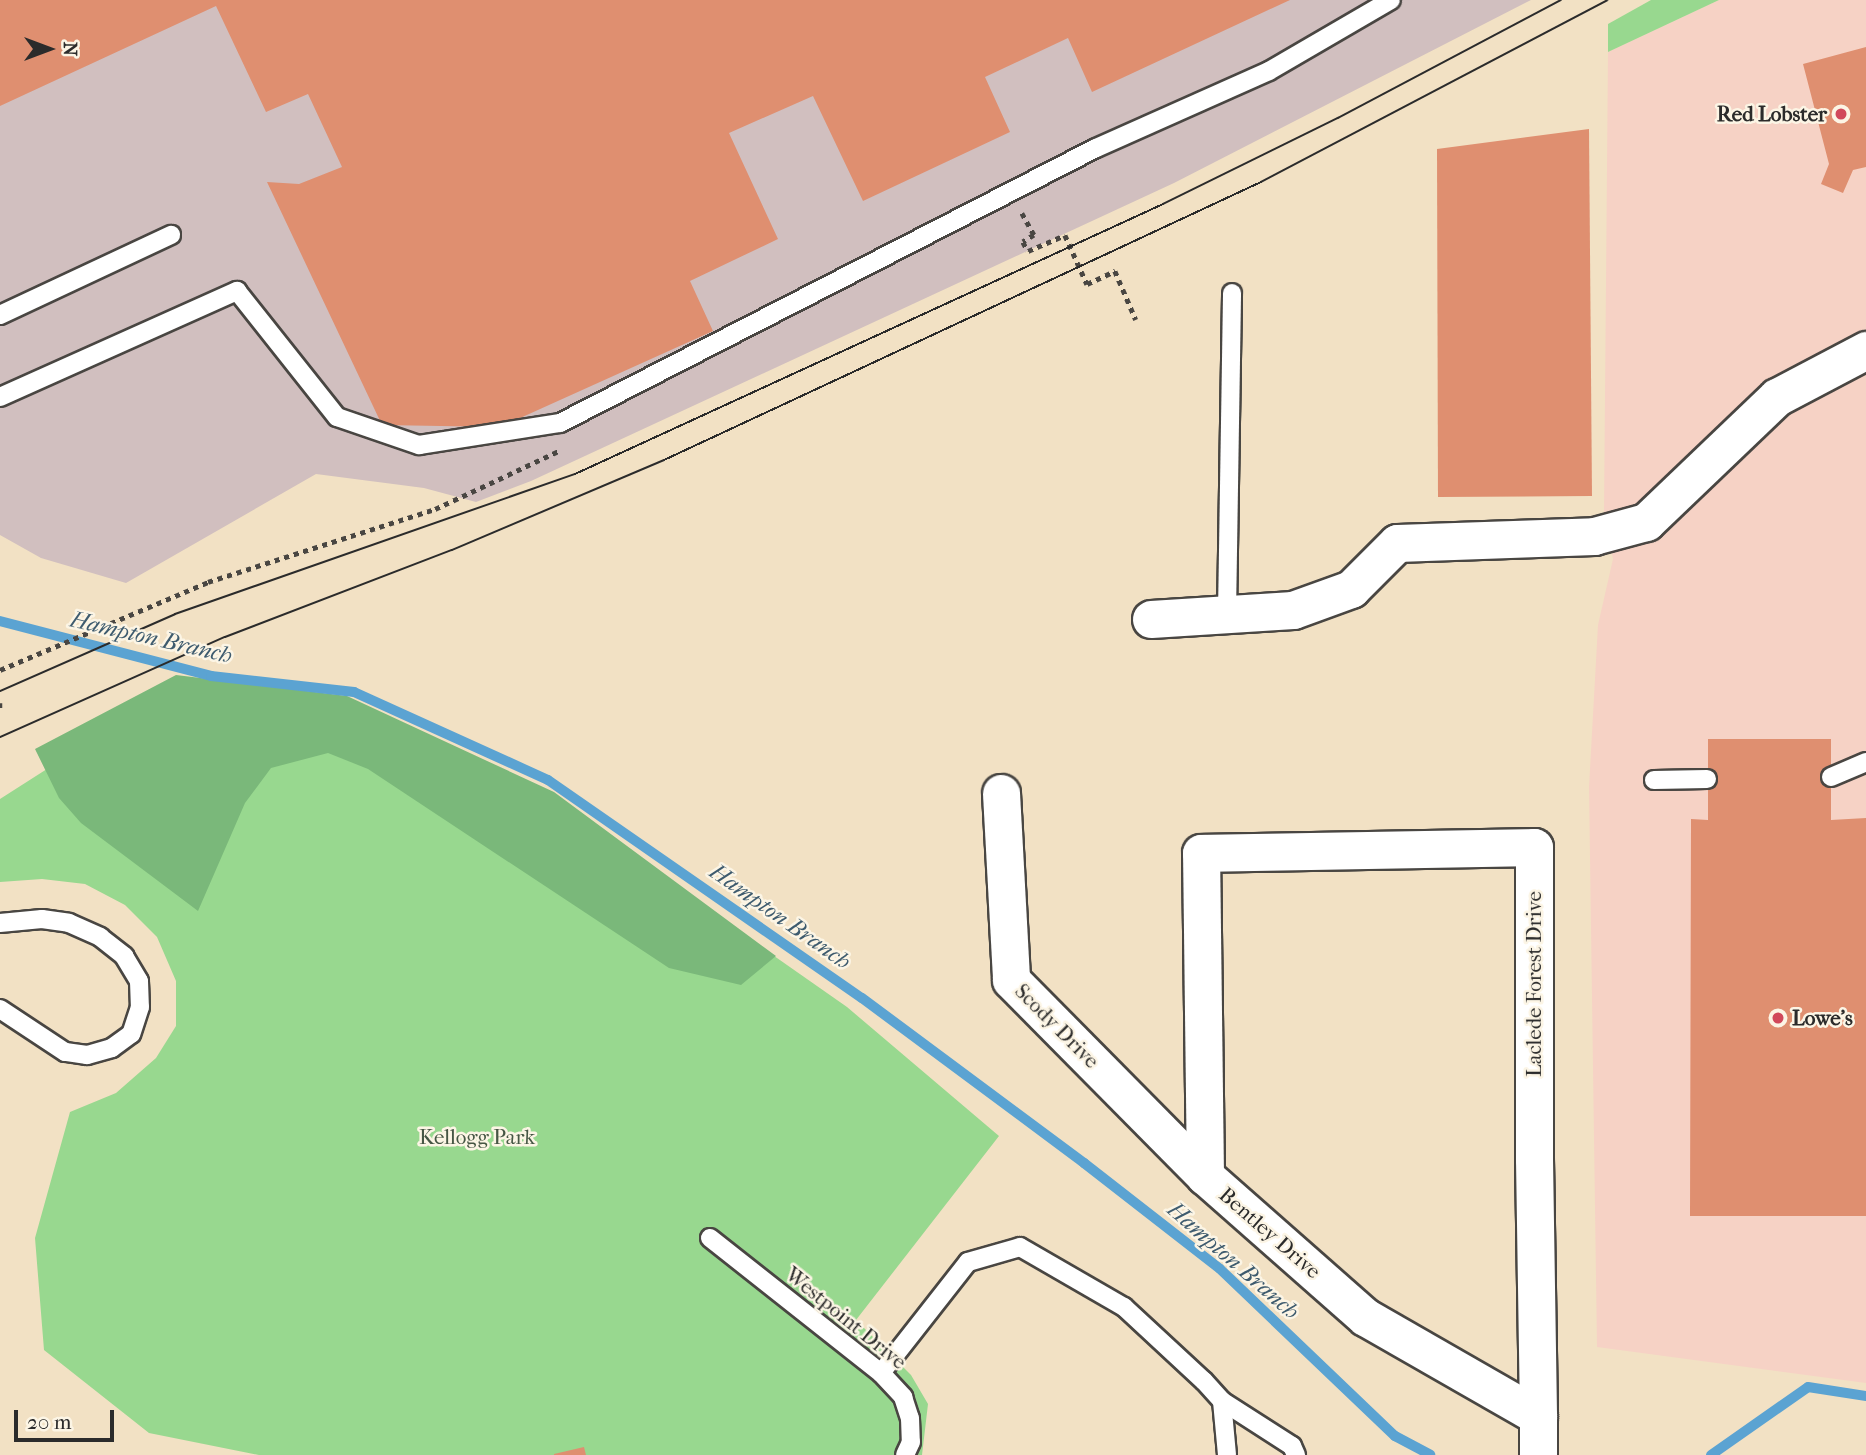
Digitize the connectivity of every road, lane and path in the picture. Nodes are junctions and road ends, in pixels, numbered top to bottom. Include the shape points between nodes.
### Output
1 (1391, 0) edge
2 (1026, 222) dead end
3 (171, 235) dead end
4 (1232, 293) dead end
5 (0, 315) edge
6 (1136, 320) dead end
7 (1866, 350) edge
8 (0, 397) edge
9 (560, 423) junction
10 (1227, 614) junction
11 (1151, 619) dead end
12 (0, 670) edge
13 (0, 703) edge
14 (0, 711) edge
15 (1866, 762) edge
16 (1831, 777) dead end
17 (1707, 779) dead end
18 (1654, 780) dead end
19 (1001, 793) dead end
20 (1201, 853) joint
21 (0, 923) edge
22 (0, 1009) edge
23 (1205, 1175) junction
24 (710, 1238) dead end
25 (881, 1373) junction
26 (1222, 1401) junction
27 (1538, 1416) junction
28 (905, 1455) edge
29 (1227, 1455) edge
30 (1296, 1455) edge
31 (1538, 1455) edge

1 - 9 lane via 1269,71 1096,148
2 - 6 path via 1034,236 1023,242 1028,251 1065,235 1087,284 1115,271
3 - 5 lane
4 - 10 lane
7 - 10 street via 1777,397 1646,522 1594,536 1397,543 1351,589 1293,610
8 - 9 lane via 237,291 337,417 419,444
9 - 12 path via 563,449 435,509 208,582
10 - 11 street
13 - 14 path
15 - 16 lane
17 - 18 lane
19 - 23 street, Scody Drive via 1011,980
20 - 23 street, Bentley Drive
20 - 27 street, Laclede Forest Drive via 1534,847
21 - 22 lane via 42,919 69,923 100,937 124,956 139,981 140,1007 131,1034 112,1048 87,1055 65,1052
23 - 27 street, Bentley Drive via 1366,1317
24 - 25 lane, Westpoint Drive
25 - 26 lane via 968,1262 1020,1247 1124,1307
25 - 28 lane, Westpoint Drive via 904,1397 911,1443
26 - 29 lane
26 - 30 lane via 1292,1446
27 - 31 street, Laclede Forest Drive

